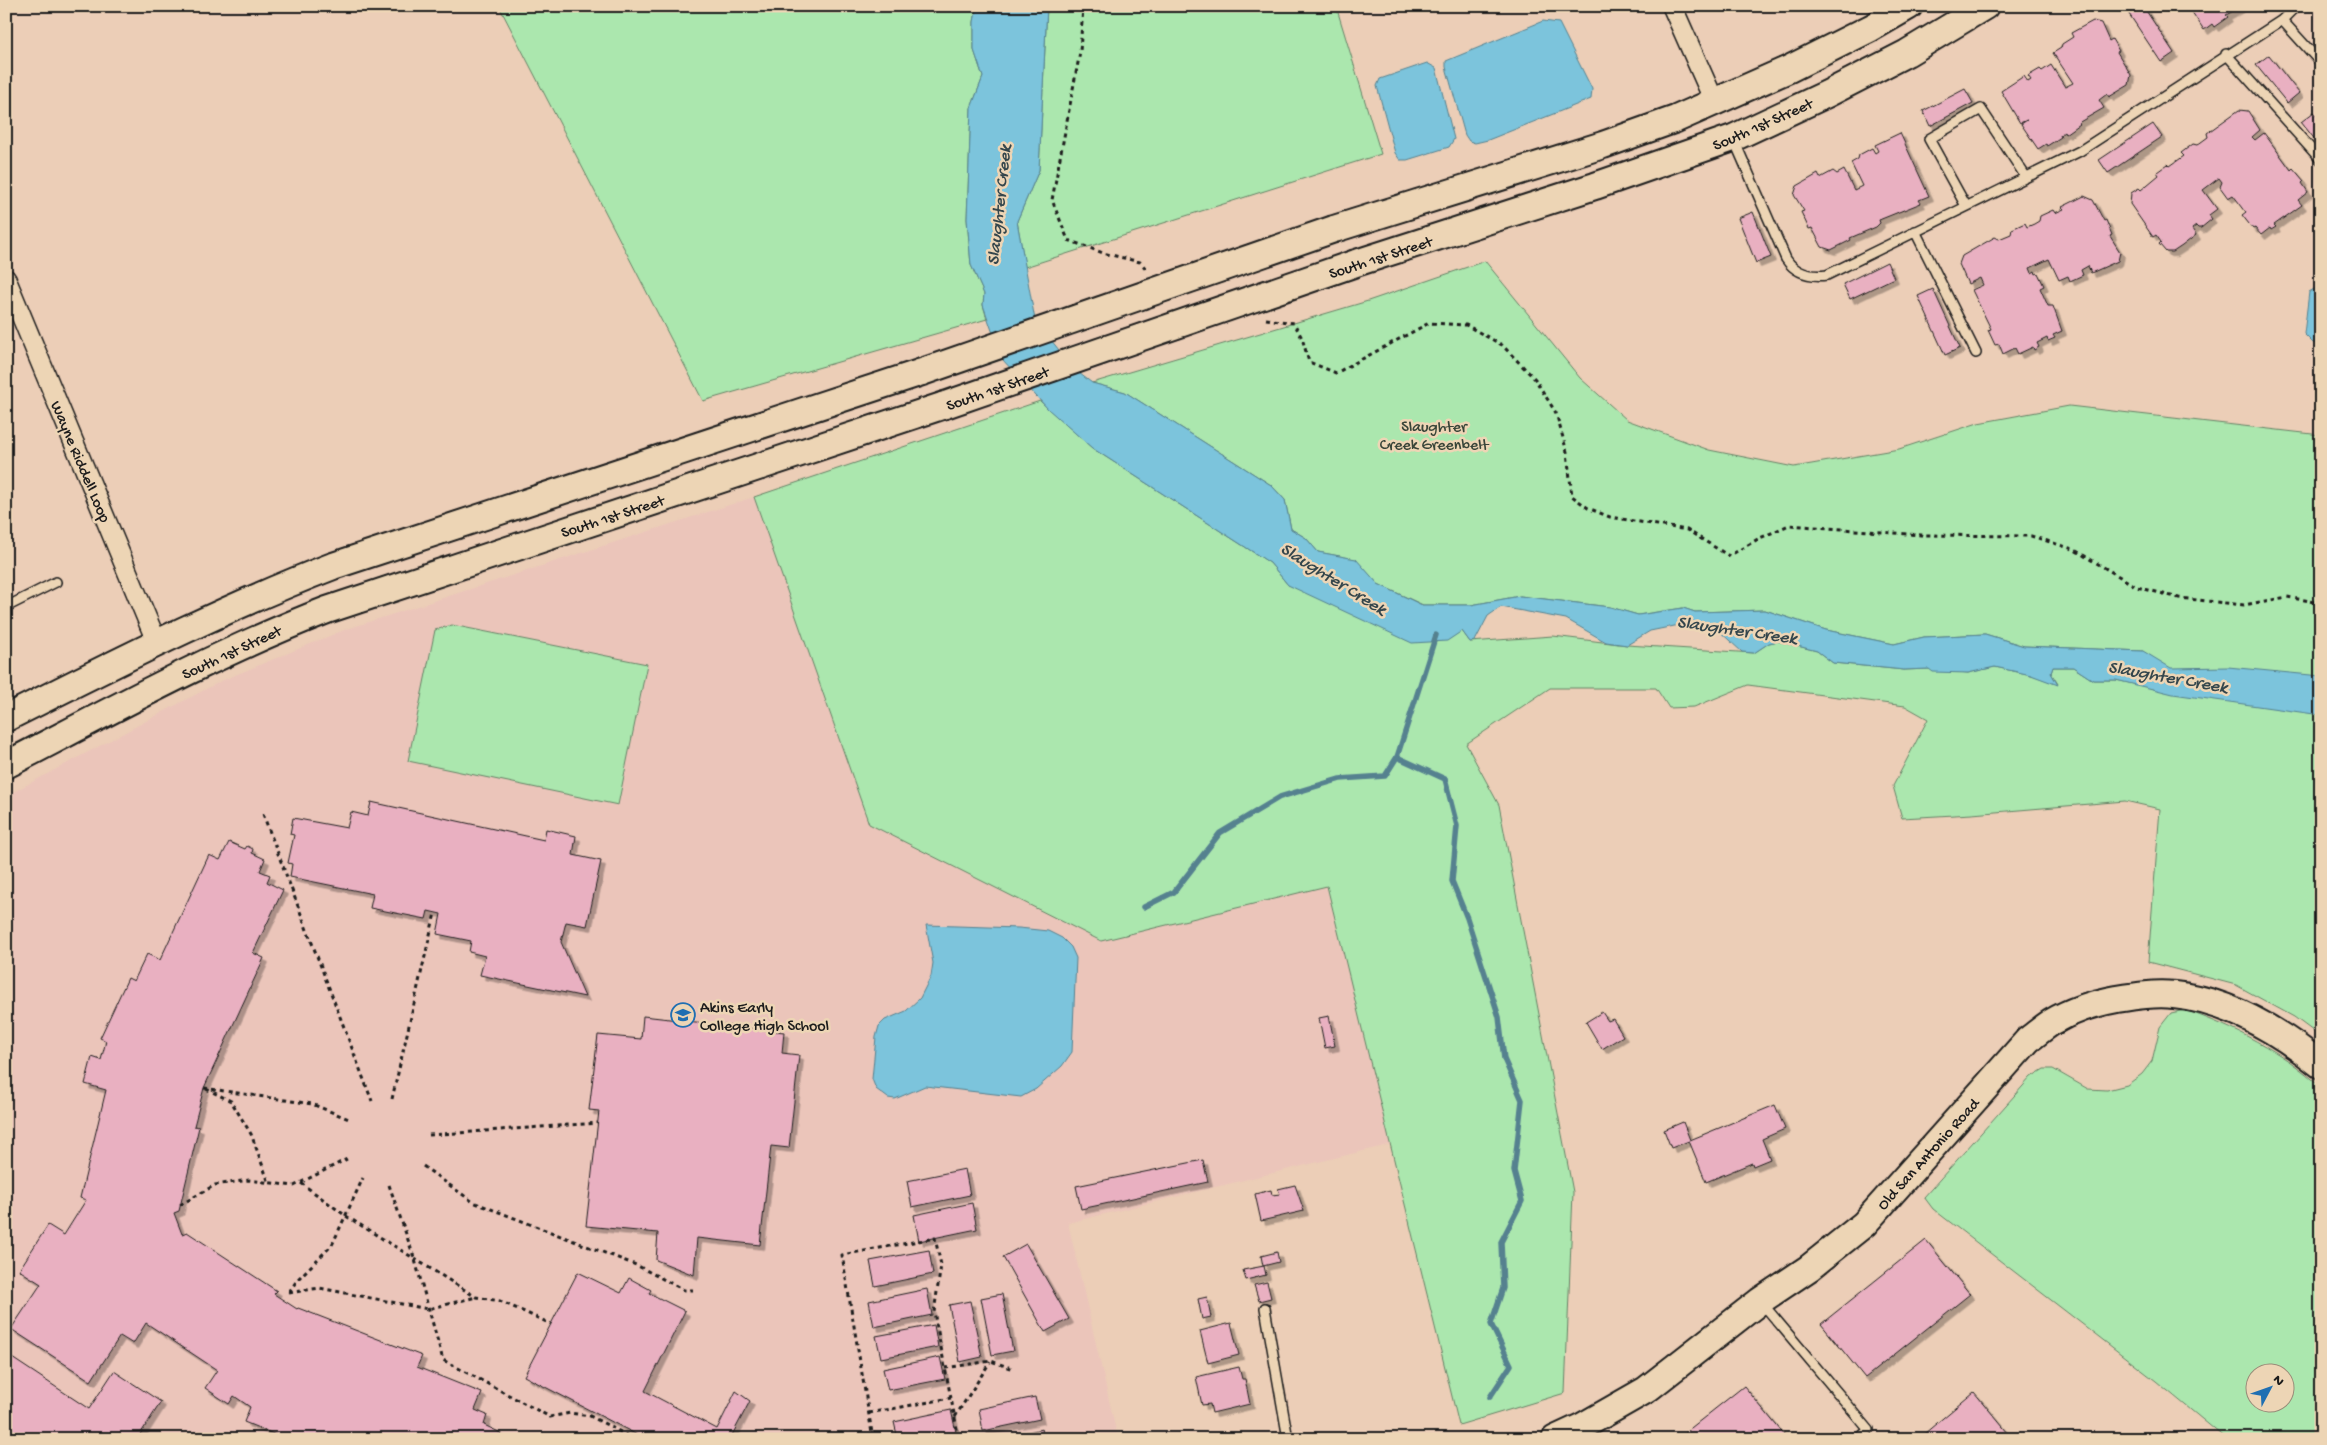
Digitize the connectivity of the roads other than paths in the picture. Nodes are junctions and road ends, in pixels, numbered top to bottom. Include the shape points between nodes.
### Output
1 (1672, 6) edge
2 (1909, 6) edge
3 (1985, 6) edge
4 (2296, 6) edge
5 (2282, 20) junction
6 (2226, 54) junction
7 (2321, 63) edge
8 (1715, 103) junction
9 (1733, 138) junction
10 (2321, 160) edge
11 (2026, 177) junction
12 (1966, 206) junction
13 (1914, 231) junction
14 (6, 280) edge
15 (1976, 354) dead end
16 (56, 582) dead end
17 (6, 607) edge
18 (157, 643) junction
19 (6, 718) edge
20 (6, 765) edge
21 (2321, 1065) edge
22 (1760, 1301) junction
23 (1265, 1308) dead end
24 (1288, 1439) edge
25 (1555, 1439) edge
26 (1858, 1439) edge

1 - 8 street
2 - 8 main road via 1871,28
3 - 9 main road, South 1st Street via 1907,53
4 - 5 lane
5 - 6 lane
5 - 7 lane
6 - 10 lane
6 - 11 lane via 2080,151
8 - 9 main road
8 - 18 main road, bridge via 1603,145 1334,229 922,372 333,566
9 - 13 lane via 1792,268 1816,276 1827,275
9 - 20 main road, South 1st Street, bridge via 1356,263 945,405 326,610 175,677
11 - 12 lane
11 - 12 lane via 1981,109 1929,140
12 - 13 lane
13 - 15 lane
14 - 18 street, Wayne Riddell Loop
16 - 17 lane
18 - 19 main road
21 - 22 main road, Old San Antonio Road via 2253,1020 2210,1003 2175,995 2144,994 2078,1010 2052,1022 2028,1040 1864,1224 1809,1268
22 - 25 main road, Old San Antonio Road via 1646,1390
22 - 26 lane via 1869,1430
23 - 24 lane

